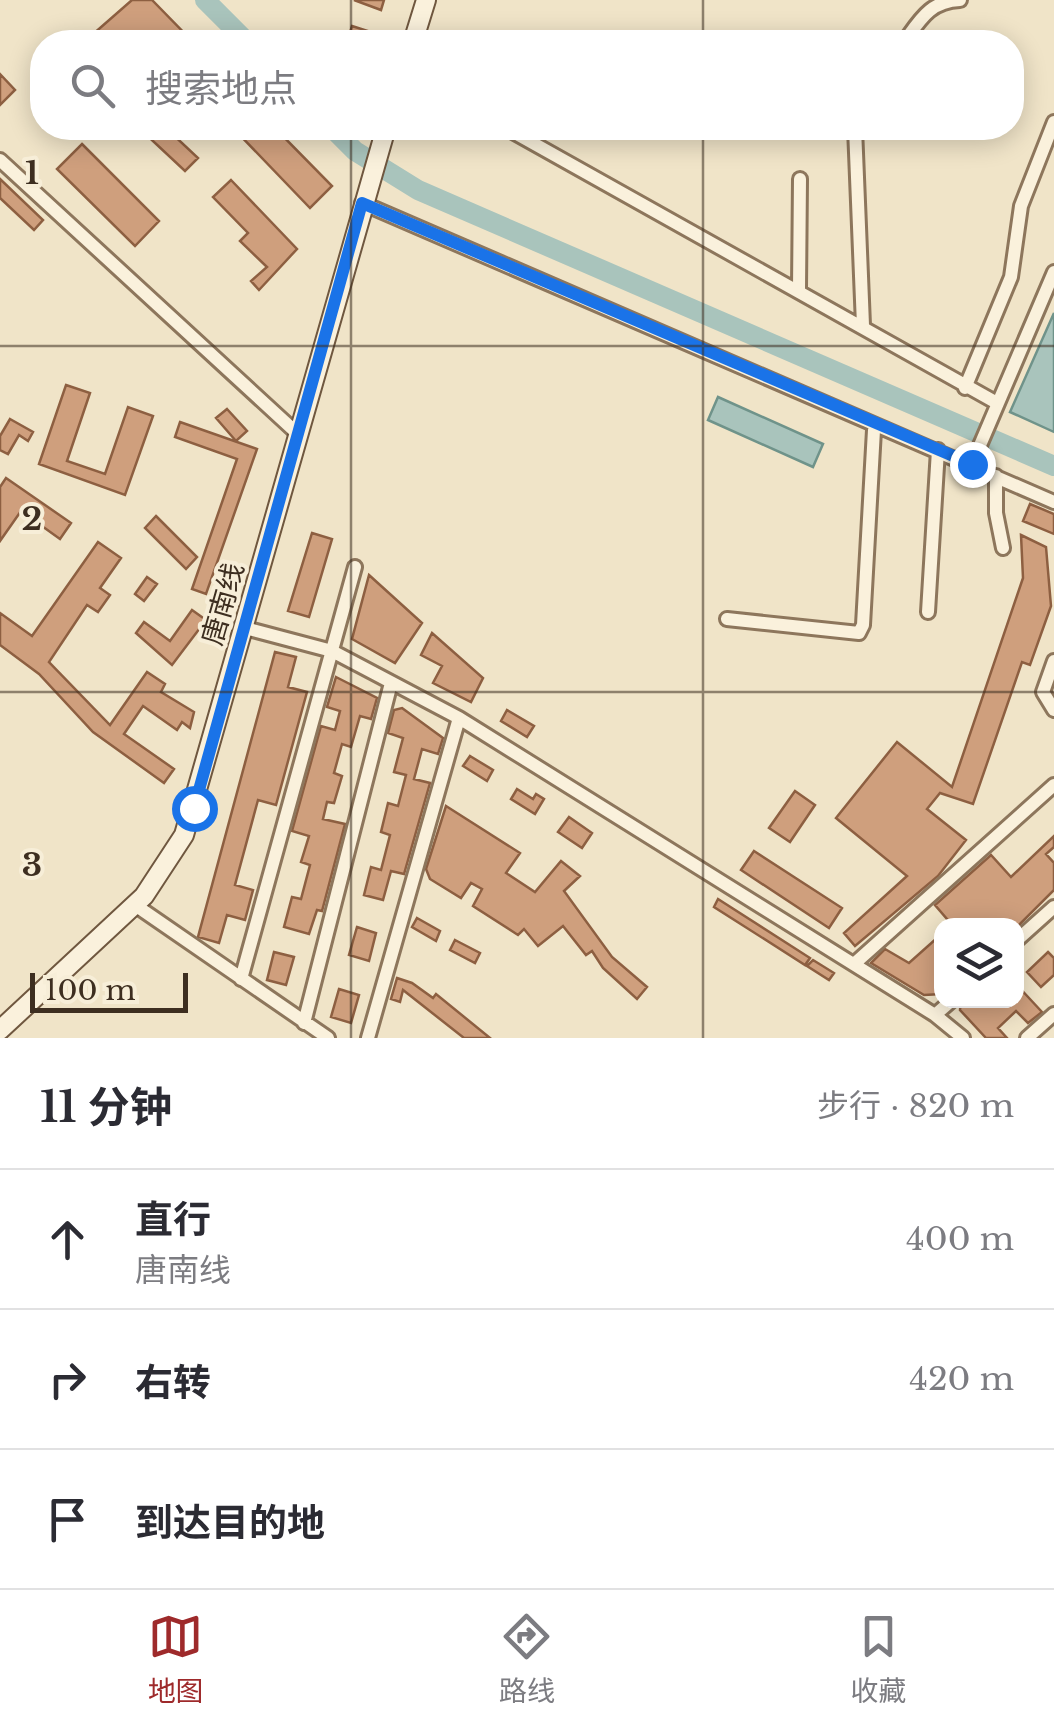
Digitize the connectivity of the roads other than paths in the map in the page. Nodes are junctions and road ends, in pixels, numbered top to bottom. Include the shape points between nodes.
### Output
1 (426, 0) edge
2 (960, 0) edge
3 (417, 30) edge
4 (913, 30) edge
5 (1054, 122) edge
6 (382, 140) edge
7 (528, 140) edge
8 (856, 140) edge
9 (0, 160) edge
10 (800, 179) dead end
11 (363, 200) junction
12 (1054, 272) edge
13 (800, 289) junction
14 (863, 325) junction
15 (965, 388) junction
16 (998, 403) junction
17 (874, 430) dead end
18 (298, 435) junction
19 (938, 450) junction
20 (972, 464) junction
21 (996, 476) junction
22 (1054, 502) edge
23 (1003, 548) dead end
24 (355, 567) dead end
25 (928, 612) dead end
26 (727, 619) dead end
27 (245, 628) junction
28 (332, 651) junction
29 (1054, 661) edge
30 (391, 682) junction
31 (1054, 710) edge
32 (459, 718) junction
33 (1054, 785) edge
34 (135, 905) junction
35 (1054, 907) edge
36 (1024, 934) edge
37 (854, 964) junction
38 (241, 979) junction
39 (942, 1008) edge
40 (1054, 1014) edge
41 (935, 1015) junction
42 (304, 1023) junction
43 (0, 1030) edge
44 (328, 1038) edge
45 (368, 1038) edge
46 (963, 1038) edge
47 (1027, 1038) edge

1 - 3 street
2 - 4 street via 931,7
5 - 15 street via 1021,206 1011,277
6 - 11 street, 唐南线
7 - 13 street
8 - 14 street
9 - 18 street
10 - 13 street
11 - 18 street, 唐南线
11 - 19 street
12 - 16 street
13 - 14 street
14 - 15 street
15 - 16 street
16 - 20 street
17 - 26 street via 864,625 858,633
18 - 27 street, 唐南线
19 - 20 street
19 - 25 street
20 - 21 street
21 - 22 street
21 - 23 street
24 - 28 street
27 - 28 street
27 - 34 street, 唐南线 via 184,835
28 - 30 street
28 - 38 street
29 - 31 street via 1042,692
30 - 32 street
30 - 42 street
32 - 37 street
32 - 45 street
33 - 37 street
34 - 38 street
34 - 43 street, 唐南线
35 - 36 street
37 - 41 street
38 - 42 street
39 - 41 street
40 - 47 street
41 - 46 street
42 - 44 street

